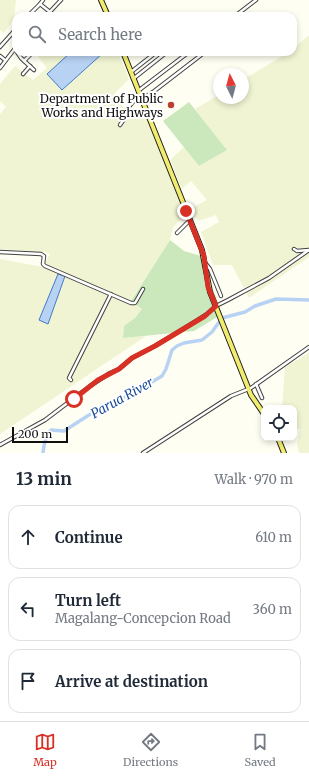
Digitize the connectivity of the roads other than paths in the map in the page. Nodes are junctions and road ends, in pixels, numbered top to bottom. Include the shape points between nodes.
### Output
1 (43, 0) edge
2 (61, 0) edge
3 (102, 0) edge
4 (256, 0) edge
5 (40, 4) junction
6 (28, 9) dead end
7 (31, 12) edge
8 (33, 12) edge
9 (50, 12) joint
10 (106, 12) edge
11 (240, 12) edge
12 (12, 34) edge
13 (0, 47) edge
14 (12, 53) edge
15 (0, 56) edge
16 (21, 56) edge
17 (28, 56) edge
18 (124, 56) edge
19 (151, 56) edge
20 (162, 56) edge
21 (184, 56) edge
22 (200, 56) edge
23 (5, 60) junction
24 (24, 61) junction
25 (30, 66) junction
26 (0, 68) edge
27 (34, 70) dead end
28 (130, 73) junction
29 (23, 74) dead end
30 (133, 79) junction
31 (139, 95) junction
32 (120, 125) dead end
33 (190, 220) junction
34 (176, 233) dead end
35 (294, 248) dead end
36 (309, 250) edge
37 (0, 252) edge
38 (205, 264) junction
39 (143, 288) dead end
40 (111, 294) junction
41 (221, 296) dead end
42 (217, 306) junction
43 (309, 347) edge
44 (71, 380) dead end
45 (256, 384) junction
46 (250, 387) junction
47 (262, 398) dead end
48 (261, 409) edge
49 (279, 441) edge
50 (0, 445) edge
51 (143, 453) edge
52 (284, 453) edge

1 - 5 street
2 - 9 street
3 - 10 main road
4 - 11 street
5 - 8 street
5 - 9 street
6 - 7 street
12 - 13 street
14 - 23 street
15 - 23 street
16 - 24 street
17 - 24 street
18 - 28 main road
19 - 28 street
20 - 30 street
21 - 31 street
22 - 31 street via 153,92
23 - 26 street
24 - 25 street
25 - 27 street
25 - 29 street
28 - 30 main road
30 - 31 main road
31 - 32 street via 126,110
31 - 33 main road
33 - 34 street
33 - 38 main road
35 - 36 street via 297,251
36 - 42 street via 270,278
37 - 40 street via 41,254 44,256 45,266
38 - 41 street via 210,269
38 - 42 main road via 210,292
39 - 40 street via 133,303
40 - 44 street via 69,378
42 - 46 main road
42 - 50 street via 196,322 132,358 45,420
43 - 45 street
45 - 46 street
45 - 47 street
46 - 48 main road via 253,399
46 - 51 street via 231,396
49 - 52 main road

